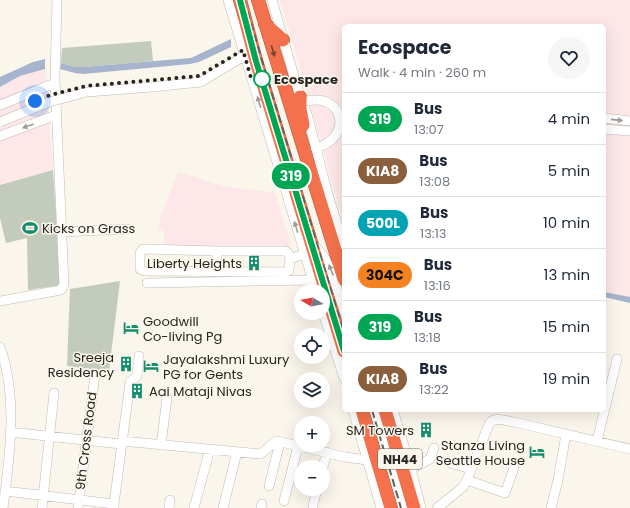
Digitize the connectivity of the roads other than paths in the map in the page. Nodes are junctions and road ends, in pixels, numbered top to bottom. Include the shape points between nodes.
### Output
1 (57, 0) edge
2 (228, 0) edge
3 (240, 0) edge
4 (245, 0) edge
5 (258, 0) edge
6 (272, 0) edge
7 (245, 18) junction
8 (265, 24) junction
9 (282, 40) junction
10 (244, 53) junction
11 (55, 80) junction
12 (152, 84) junction
13 (305, 100) junction
14 (0, 105) edge
15 (340, 110) edge
16 (0, 115) edge
17 (56, 115) junction
18 (606, 118) edge
19 (342, 121) edge
20 (630, 121) edge
21 (0, 122) edge
22 (271, 125) junction
23 (606, 129) edge
24 (630, 131) edge
25 (0, 136) edge
26 (314, 148) junction
27 (322, 192) junction
28 (127, 229) dead end
29 (61, 232) junction
30 (342, 241) edge
31 (311, 242) junction
32 (217, 251) junction
33 (304, 254) junction
34 (290, 259) junction
35 (342, 270) edge
36 (217, 272) junction
37 (312, 280) junction
38 (147, 283) dead end
39 (313, 284) edge
40 (0, 301) edge
41 (342, 305) edge
42 (325, 320) edge
43 (342, 344) edge
44 (0, 346) edge
45 (139, 356) dead end
46 (617, 359) dead end
47 (342, 372) edge
48 (95, 375) dead end
49 (54, 393) dead end
50 (167, 398) dead end
51 (606, 404) edge
52 (354, 412) edge
53 (363, 412) edge
54 (375, 412) edge
55 (386, 412) edge
56 (394, 412) edge
57 (604, 412) edge
58 (10, 432) junction
59 (566, 434) junction
60 (49, 437) junction
61 (87, 439) junction
62 (597, 441) junction
63 (280, 442) junction
64 (122, 443) junction
65 (161, 445) junction
66 (294, 445) edge
67 (434, 448) dead end
68 (210, 449) junction
69 (630, 449) edge
70 (237, 452) junction
71 (296, 452) edge
72 (327, 452) joint
73 (325, 460) edge
74 (367, 460) junction
75 (450, 463) dead end
76 (514, 468) dead end
77 (411, 469) junction
78 (470, 469) junction
79 (467, 480) junction
80 (269, 486) dead end
81 (5, 492) junction
82 (43, 496) junction
83 (315, 496) edge
84 (284, 501) dead end
85 (78, 504) edge
86 (114, 506) edge
87 (313, 506) dead end
88 (3, 508) edge
89 (42, 508) edge
90 (194, 508) edge
91 (223, 508) edge
92 (381, 508) edge
93 (391, 508) edge
94 (403, 508) edge
95 (414, 508) edge
96 (421, 508) edge
97 (436, 508) edge
98 (551, 508) edge

1 - 11 street
2 - 10 street
3 - 7 highway
4 - 7 highway
5 - 8 highway
6 - 9 street
7 - 22 highway
8 - 9 highway
8 -> 26 highway
9 - 13 street
10 - 12 street via 199,76
22 -> 10 street
11 - 14 street
11 - 17 street
12 - 16 street via 86,86 47,96
12 - 21 street, bridge via 87,92 49,102
13 - 15 street via 316,99
13 - 26 highway via 300,109 305,134
15 - 19 street
17 -> 25 street
17 - 29 street
18 -> 20 street
19 - 26 street via 332,140
22 - 31 highway
33 -> 22 street
23 - 24 street
26 - 27 highway
27 - 30 street
27 - 35 highway
28 - 29 street
29 - 40 street via 64,284 60,290
41 -> 31 street via 330,268
31 - 43 highway
32 - 34 street via 285,251
32 - 36 street
32 - 36 street via 144,249 140,253 140,269
33 - 34 street
33 - 37 street
34 - 36 street via 287,272
37 - 38 street
37 - 39 street
42 - 47 street
44 - 58 street via 10,392
45 - 64 street via 137,376 130,382
46 - 51 street
48 - 61 street, 9th Cross Road
49 - 60 street
50 - 65 street
52 - 74 street
53 - 93 highway, NH44
54 - 94 street
55 - 95 highway, NH44
56 - 77 street
57 - 62 street
58 - 60 street
58 - 81 street
59 - 62 street
59 - 78 street via 491,420
59 - 98 street
60 - 61 street
60 - 82 street
61 - 64 street
61 - 85 street, 9th Cross Road
62 - 69 street
63 - 66 street
63 - 70 street via 273,443 260,454
63 - 80 street
64 - 65 street
64 - 86 street
65 - 68 street
67 - 77 street via 430,459
68 - 70 street
68 - 90 street
70 - 91 street
71 - 84 street
72 - 73 street
72 - 74 street
74 - 92 street
75 - 78 street
76 - 79 street via 505,493
77 - 96 street
78 - 79 street
79 - 97 street via 463,487
81 - 82 street
81 - 88 street
82 - 85 street
82 - 89 street
83 - 87 street
85 - 86 street

